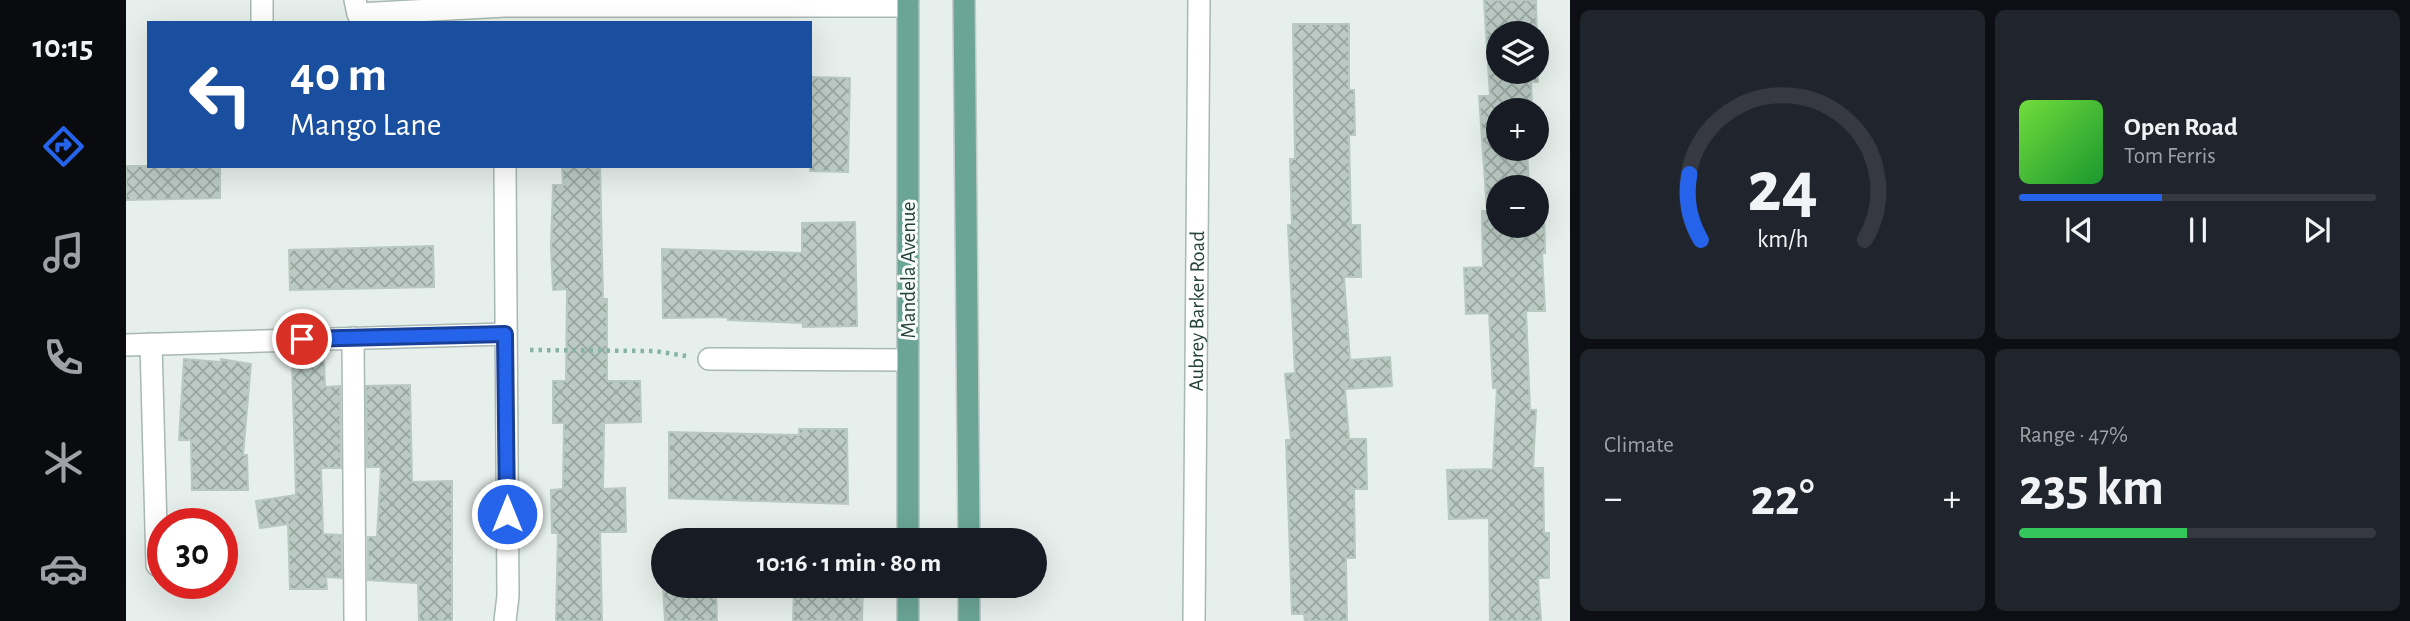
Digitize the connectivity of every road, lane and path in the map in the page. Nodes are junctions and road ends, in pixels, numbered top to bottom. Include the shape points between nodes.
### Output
1 (262, 0) edge
2 (964, 0) edge
3 (1199, 0) edge
4 (908, 3) edge
5 (505, 10) edge
6 (351, 12) edge
7 (262, 21) edge
8 (505, 168) edge
9 (353, 338) junction
10 (505, 342) junction
11 (151, 344) junction
12 (126, 345) edge
13 (709, 359) joint
14 (908, 360) junction
15 (155, 508) edge
16 (908, 528) edge
17 (969, 528) edge
18 (908, 598) edge
19 (969, 598) edge
20 (355, 621) edge
21 (505, 621) edge
22 (908, 621) edge
23 (969, 621) edge
24 (1194, 621) edge

1 - 7 street
2 - 17 main road
3 - 24 street, Aubrey Barker Road
4 - 5 street
4 - 14 main road, Mandela Avenue
5 - 6 street
8 - 10 street
9 - 10 street
9 - 11 street
9 - 20 street
10 - 13 path
10 - 21 street
11 - 12 street
11 - 15 street
13 - 14 street
14 - 16 main road, Mandela Avenue
18 - 22 main road
19 - 23 main road

